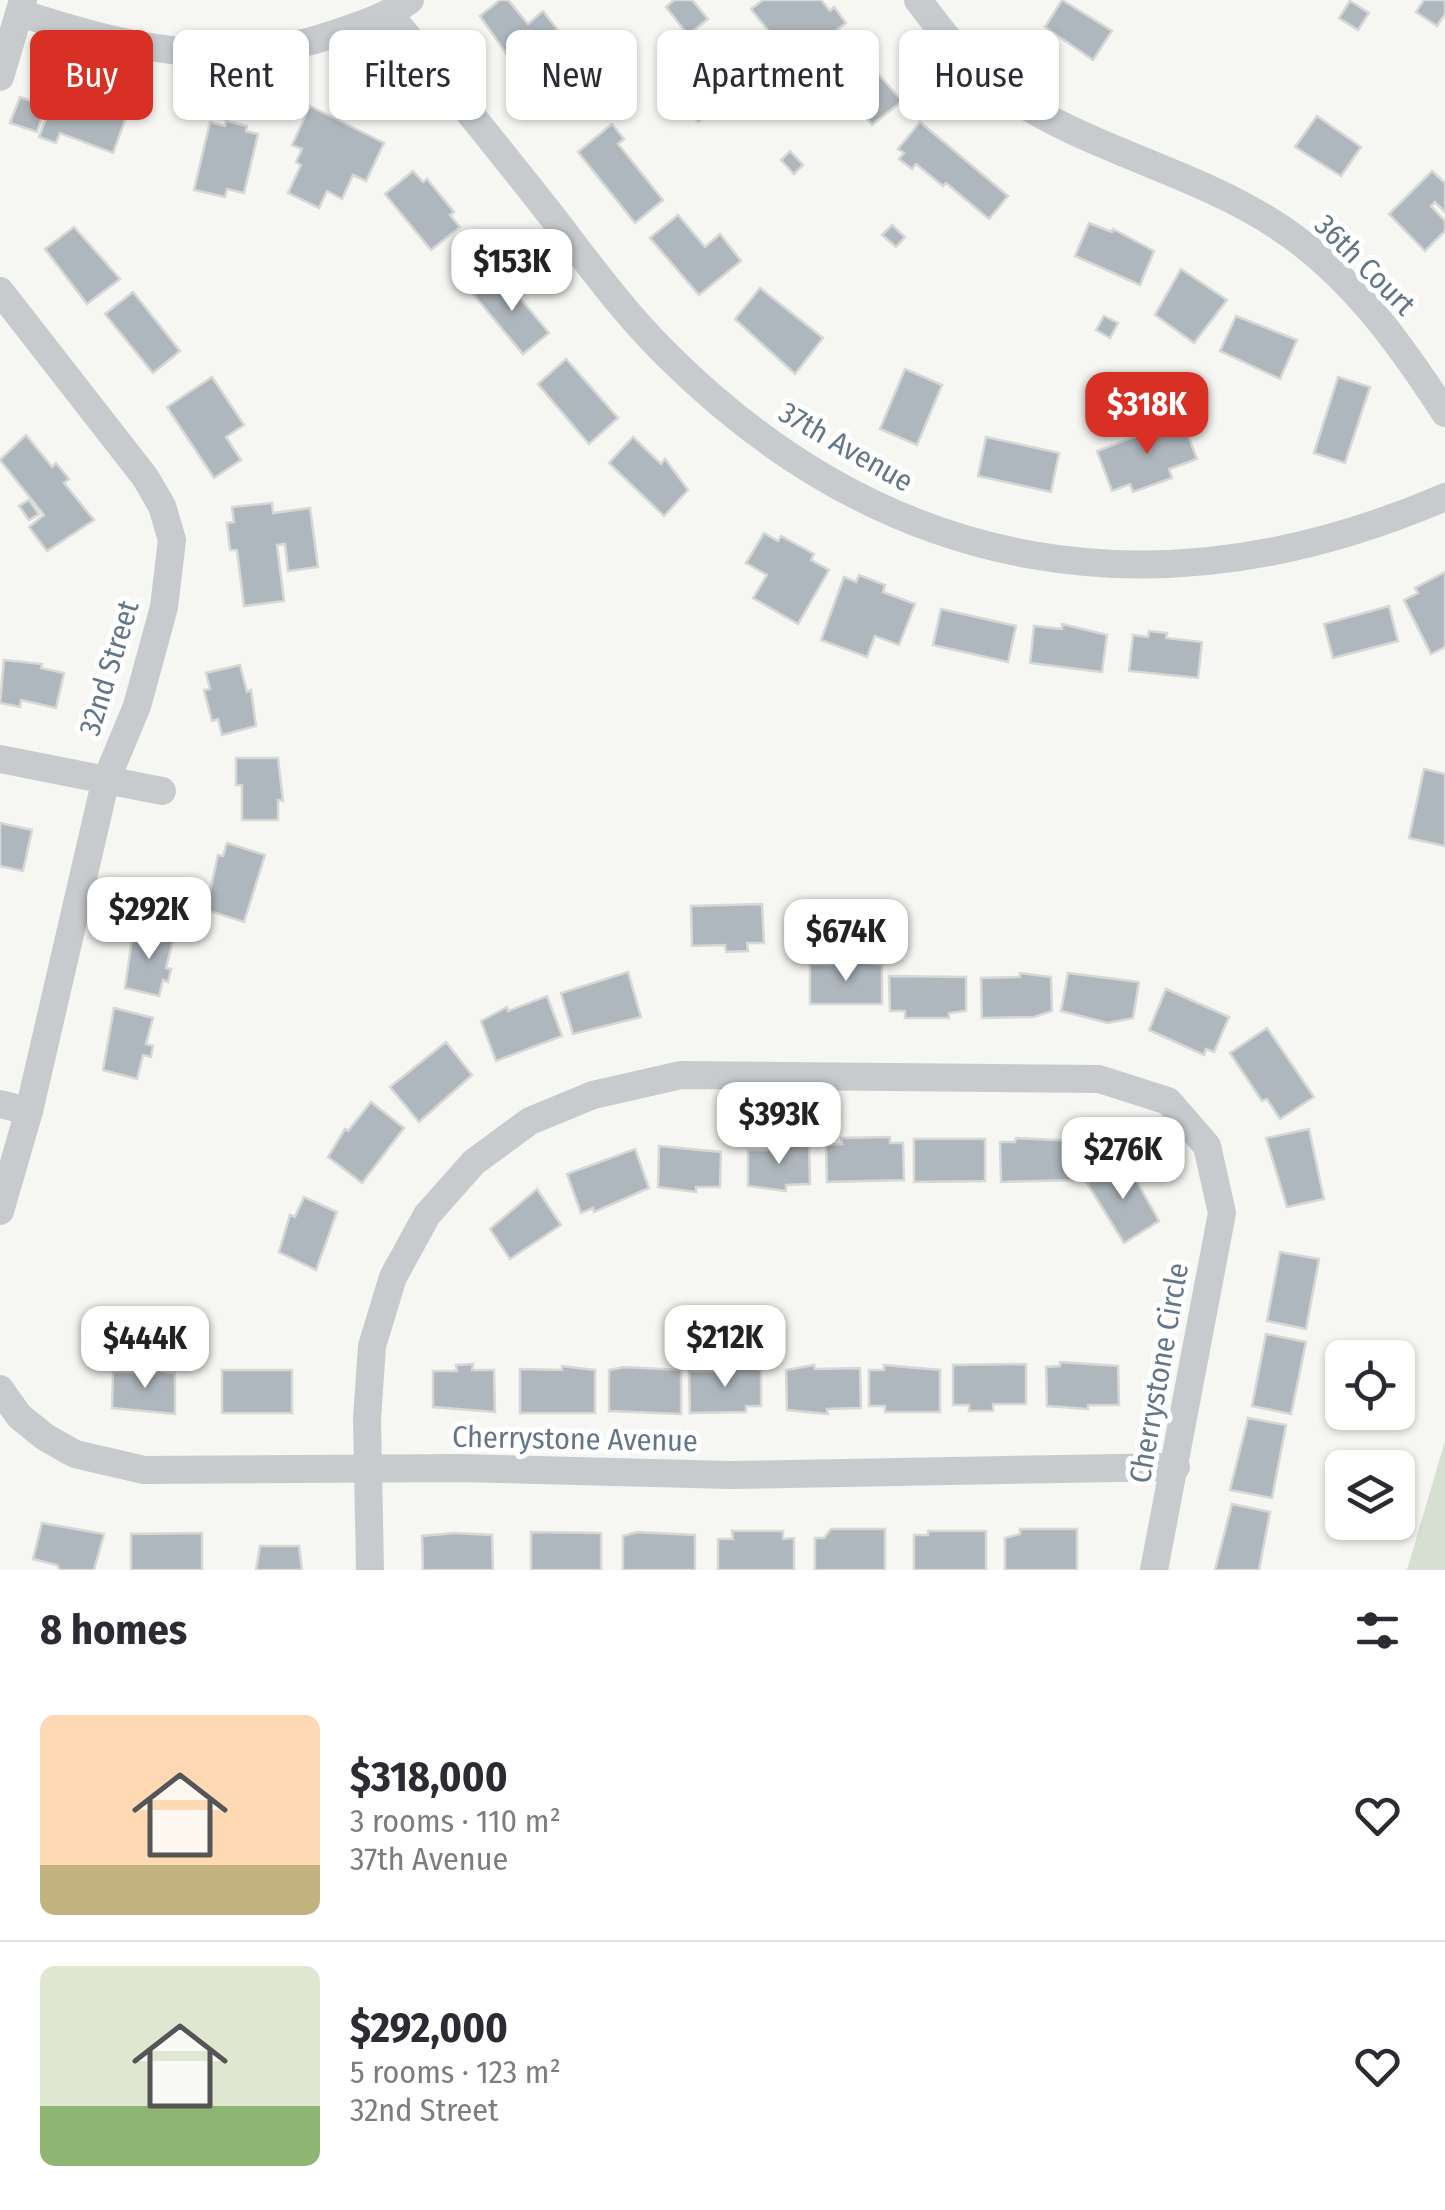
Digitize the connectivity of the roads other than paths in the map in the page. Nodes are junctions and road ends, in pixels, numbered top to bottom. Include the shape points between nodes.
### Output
1 (918, 0) edge
2 (21, 6) edge
3 (400, 7) edge
4 (0, 77) edge
5 (0, 291) edge
6 (1445, 412) edge
7 (1445, 498) edge
8 (0, 759) edge
9 (105, 783) junction
10 (162, 791) dead end
11 (0, 1104) edge
12 (29, 1111) junction
13 (0, 1211) edge
14 (0, 1389) edge
15 (1176, 1466) junction
16 (371, 1469) junction
17 (370, 1570) edge
18 (1154, 1570) edge

1 - 6 street, 36th Court via 969,62 1025,106 1248,208 1307,247 1381,321
2 - 3 street via 100,38 200,55 305,44
2 - 4 street
3 - 7 street, 37th Avenue via 666,354 743,425 864,500 962,540 1135,567 1205,564 1342,538
5 - 9 street, 32nd Street via 145,477 172,540 164,607
8 - 9 street
9 - 10 street
9 - 12 street, 32nd Street
11 - 12 street
12 - 13 street
14 - 16 street, Cherrystone Avenue via 45,1438 109,1464 144,1470
15 - 16 street, Cherrystone Avenue via 730,1474
15 - 16 street, Cherrystone Circle via 1222,1213 1207,1146 1168,1101 1099,1079 681,1074 593,1095 530,1120 448,1187 408,1245 380,1312 368,1382
15 - 18 street, Cherrystone Circle
16 - 17 street, Cherrystone Circle

